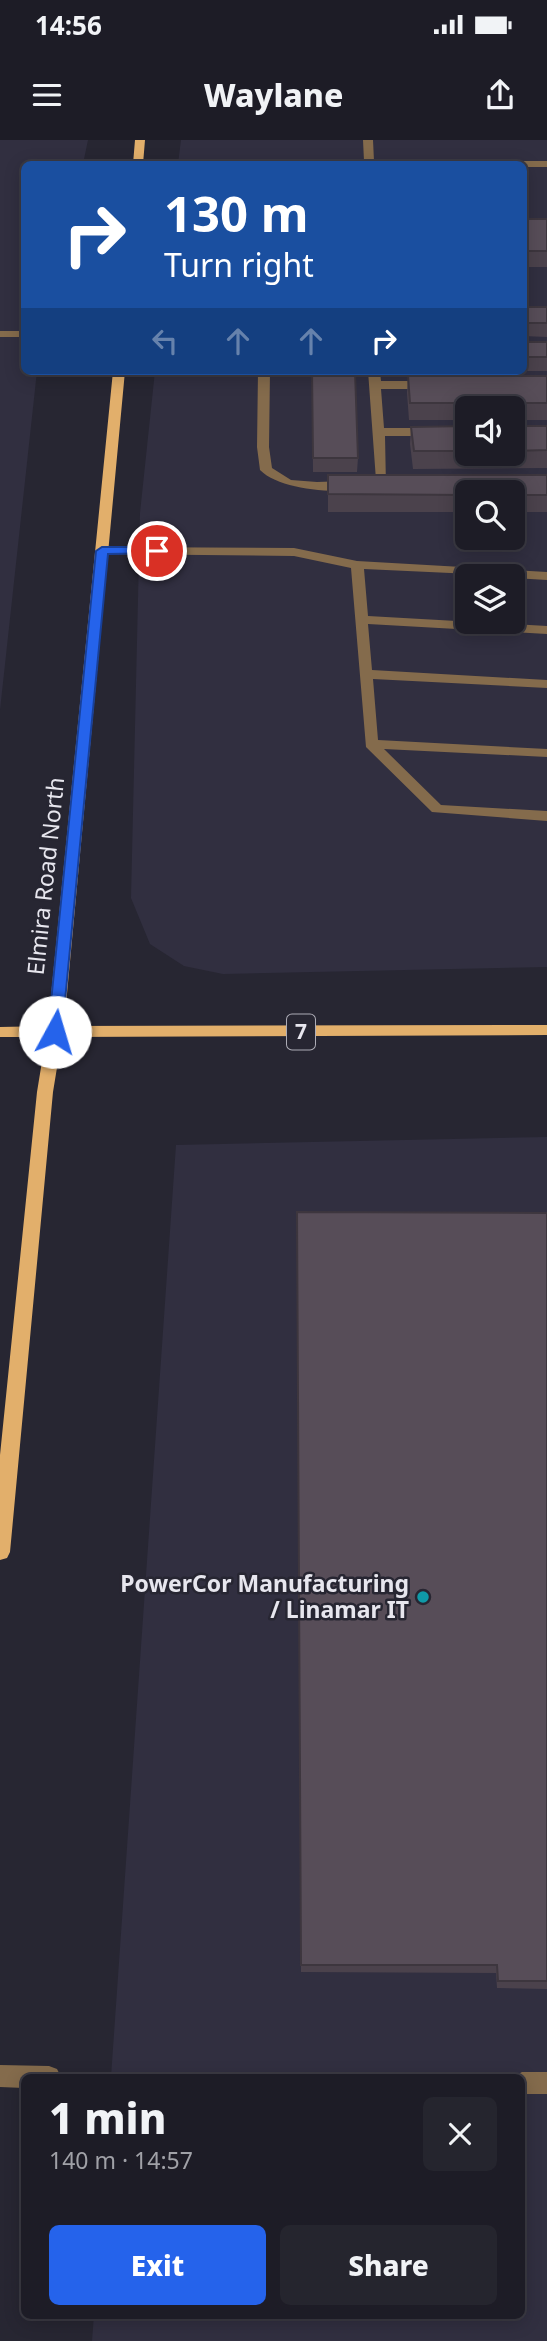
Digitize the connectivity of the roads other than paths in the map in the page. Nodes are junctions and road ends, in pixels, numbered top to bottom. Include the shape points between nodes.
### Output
1 (140, 140) edge
2 (368, 140) edge
3 (138, 161) edge
4 (369, 161) edge
5 (527, 164) edge
6 (547, 164) edge
7 (0, 334) edge
8 (21, 334) edge
9 (119, 375) edge
10 (264, 375) edge
11 (374, 375) edge
12 (374, 385) junction
13 (441, 385) edge
14 (379, 432) junction
15 (455, 432) edge
16 (102, 551) junction
17 (357, 565) junction
18 (547, 576) edge
19 (360, 620) junction
20 (547, 630) edge
21 (365, 674) junction
22 (547, 684) edge
23 (371, 744) junction
24 (547, 752) edge
25 (547, 816) edge
26 (547, 1030) edge
27 (0, 1032) edge
28 (55, 1032) junction
29 (0, 1552) edge
30 (0, 2076) edge
31 (21, 2076) edge
32 (525, 2083) edge
33 (547, 2083) edge

1 - 3 main road
2 - 4 lane
5 - 6 lane
7 - 8 lane
9 - 16 main road, Elmira Road North
10 - 14 lane via 266,470 288,484 389,484
11 - 12 lane
12 - 13 lane
12 - 14 lane
14 - 15 lane
16 - 17 lane via 294,552
16 - 28 main road, Elmira Road North
17 - 18 lane
17 - 19 lane
19 - 20 lane
19 - 21 lane
21 - 22 lane
21 - 23 lane
23 - 24 lane
23 - 25 lane via 437,809
26 - 28 main road, 7
27 - 28 main road, 7
28 - 29 main road, Elmira Road North via 45,1092
30 - 31 lane
32 - 33 lane

